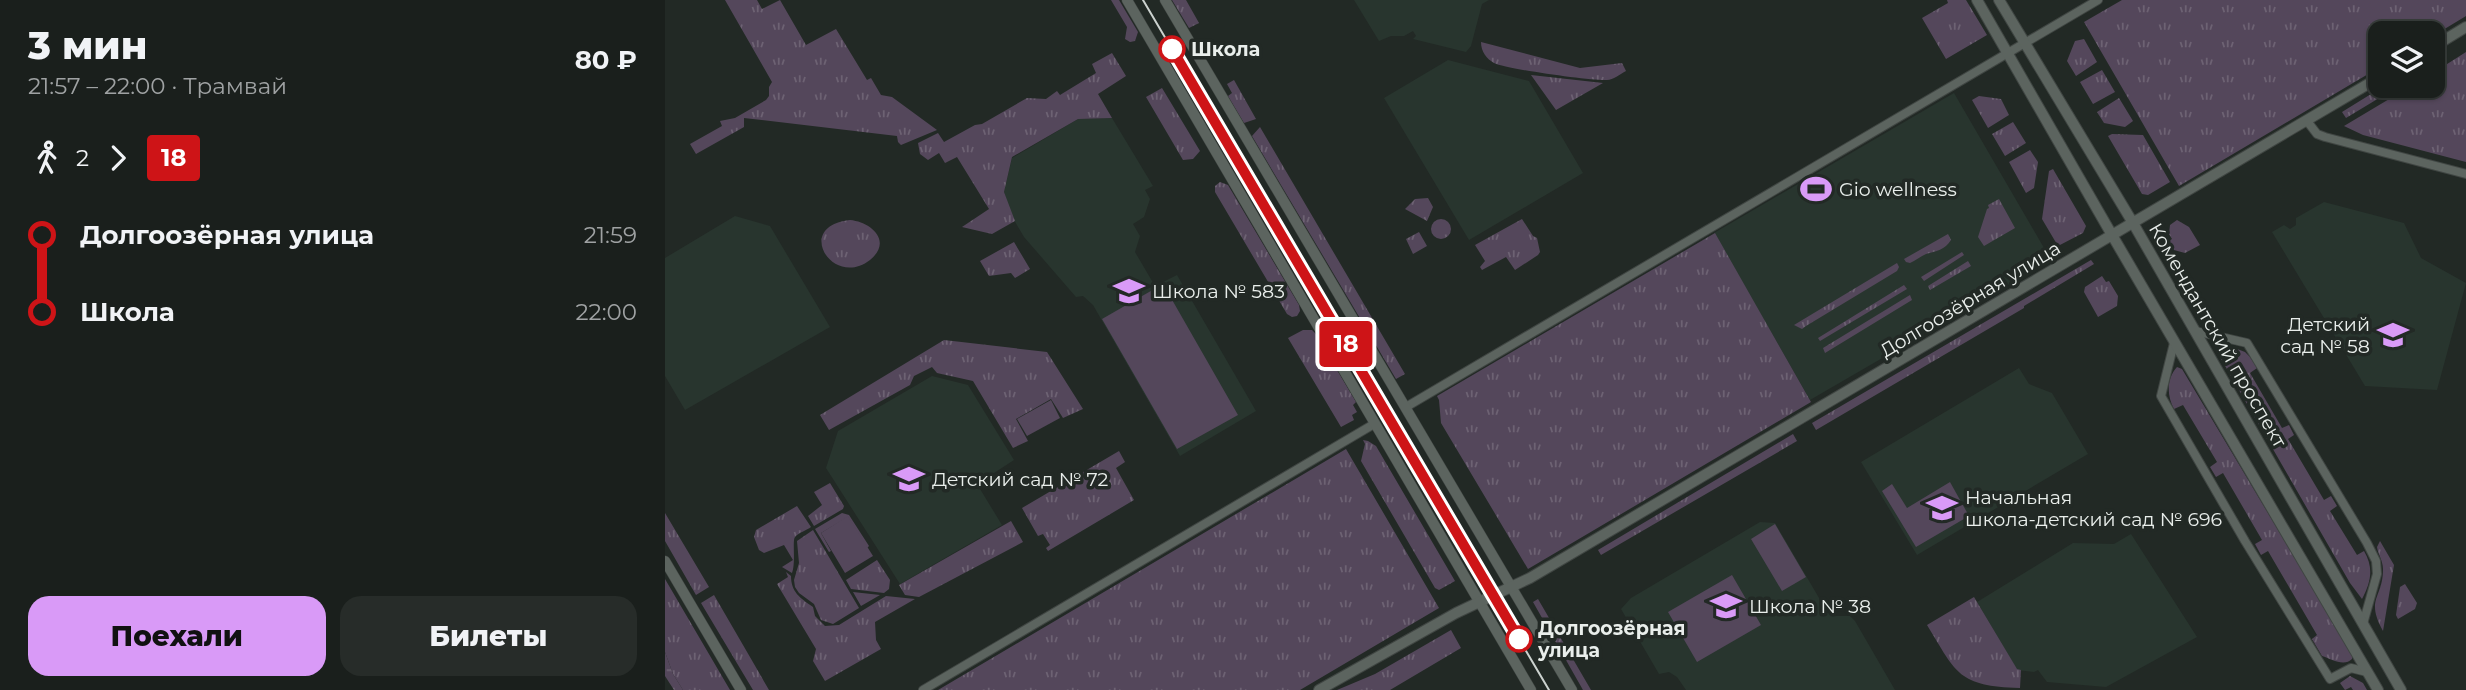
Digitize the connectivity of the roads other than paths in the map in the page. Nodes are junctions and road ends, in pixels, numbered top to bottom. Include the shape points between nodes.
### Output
1 (1127, 0) edge
2 (1165, 0) edge
3 (1977, 0) edge
4 (1999, 0) edge
5 (2098, 0) edge
6 (2466, 27) edge
7 (2445, 40) edge
8 (2024, 43) junction
9 (2007, 52) junction
10 (2368, 85) edge
11 (2307, 121) junction
12 (2466, 174) edge
13 (2133, 223) junction
14 (2112, 236) junction
15 (2195, 331) junction
16 (2175, 343) junction
17 (1406, 407) junction
18 (1374, 424) junction
19 (665, 561) edge
20 (1512, 587) junction
21 (1479, 602) junction
22 (2363, 624) junction
23 (2367, 672) junction
24 (741, 690) edge
25 (923, 690) edge
26 (1319, 690) edge
27 (1531, 690) edge
28 (1572, 690) edge
29 (2378, 690) edge
30 (2401, 690) edge

1 - 18 street
2 - 17 street
3 - 9 main road
4 - 8 main road, Комендантский проспект
5 - 8 street
6 - 7 main road
8 - 9 street
8 - 13 main road, Комендантский проспект
9 - 14 main road
9 - 17 street
10 - 11 main road, Долгоозёрная улица
11 - 12 street via 2325,137
11 - 13 main road, Долгоозёрная улица
13 - 14 main road, Долгоозёрная улица
13 - 15 main road, Комендантский проспект
14 - 16 main road
14 - 20 main road, Долгоозёрная улица
15 - 22 main road, Комендантский проспект
15 - 22 street via 2248,343 2367,543 2377,568
16 - 23 main road
16 - 23 street via 2161,396 2245,541 2330,679 2351,668
17 - 20 street
18 - 21 street
18 - 25 street
19 - 24 street
20 - 21 main road, Долгоозёрная улица
20 - 28 street
21 - 26 main road, Долгоозёрная улица
21 - 27 street
22 - 30 main road, Комендантский проспект
23 - 29 main road

